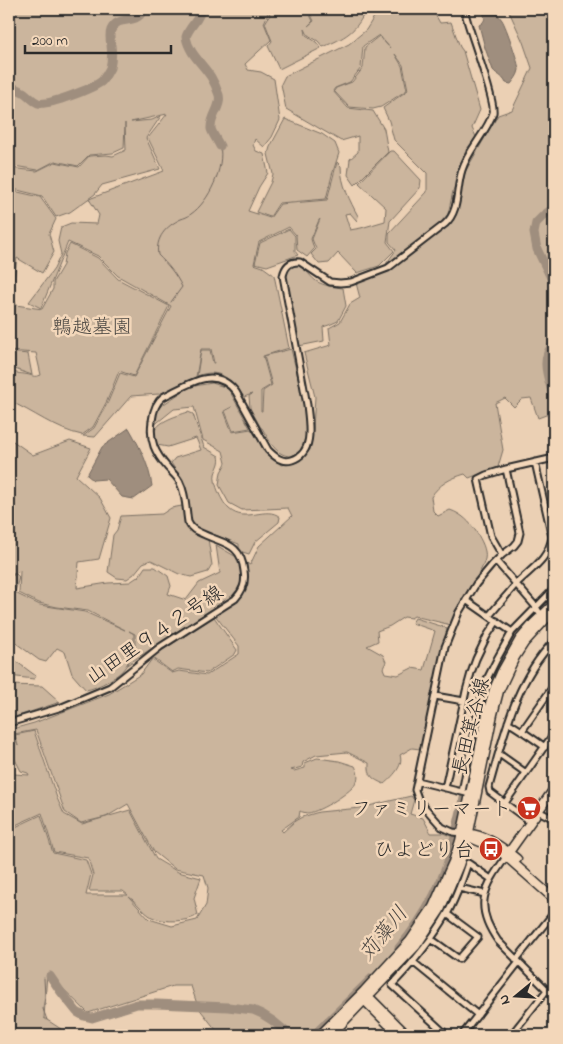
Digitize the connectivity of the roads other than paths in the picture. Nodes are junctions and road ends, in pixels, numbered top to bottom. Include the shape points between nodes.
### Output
1 (464, 9) edge
2 (554, 458) edge
3 (535, 462) junction
4 (506, 469) junction
5 (553, 537) edge
6 (502, 555) junction
7 (496, 561) junction
8 (516, 584) junction
9 (554, 589) edge
10 (466, 600) junction
11 (554, 604) edge
12 (536, 607) junction
13 (554, 612) edge
14 (489, 616) junction
15 (543, 618) junction
16 (497, 621) junction
17 (512, 632) junction
18 (554, 640) edge
19 (554, 685) edge
20 (435, 696) junction
21 (464, 701) junction
22 (508, 722) junction
23 (9, 723) edge
24 (522, 731) junction
25 (554, 734) edge
26 (545, 747) junction
27 (498, 755) junction
28 (526, 773) junction
29 (417, 781) junction
30 (445, 788) junction
31 (554, 789) edge
32 (466, 793) junction
33 (505, 803) junction
34 (538, 811) junction
35 (554, 819) edge
36 (530, 822) junction
37 (466, 834) junction
38 (508, 855) junction
39 (491, 879) junction
40 (459, 888) junction
41 (554, 892) edge
42 (485, 894) junction
43 (554, 900) edge
44 (447, 914) junction
45 (554, 917) edge
46 (431, 939) junction
47 (518, 961) junction
48 (413, 962) junction
49 (547, 990) junction
50 (364, 996) junction
51 (554, 997) edge
52 (478, 1015) junction
53 (320, 1035) edge
54 (331, 1035) edge
55 (399, 1035) edge
56 (407, 1035) edge
57 (447, 1035) edge
58 (462, 1035) edge
59 (511, 1035) edge

1 - 23 street, 山田里９４２号線 via 494,111 463,167 452,218 388,268 351,282 330,282 305,264 295,261 284,270 282,276 310,426 306,450 290,461 274,456 236,392 220,379 200,380 163,397 153,411 151,432 154,448 180,481 188,522 195,530 228,544 238,552 245,571 242,592 160,647 110,686 62,707
2 - 3 street
3 - 4 street
3 - 5 street
4 - 6 street via 520,533 514,546
4 - 6 street via 478,479 491,536
5 - 8 street via 544,559
6 - 7 street
7 - 8 street
7 - 10 street
8 - 12 street
8 - 14 street
9 - 12 street
10 - 14 street
10 - 20 street via 445,647
11 - 15 street, 長田箕谷線
12 - 15 street
12 - 17 street
13 - 15 street, 長田箕谷線
14 - 16 street
15 - 32 street, 長田箕谷線 via 533,624 516,646 497,681
15 - 37 street, 長田箕谷線 via 515,657 500,691
16 - 17 street
16 - 21 street via 476,659
17 - 32 street via 485,684
18 - 22 street via 529,674
19 - 24 street
20 - 21 street
20 - 29 street
21 - 30 street
22 - 24 street
22 - 27 street
24 - 26 street
25 - 26 street
26 - 28 street
27 - 28 street
27 - 33 street via 489,787 490,792
28 - 33 street
29 - 30 street
29 - 37 street via 415,790 419,801 442,827
30 - 32 street
31 - 34 street
32 - 37 street, 長田箕谷線
33 - 36 street
34 - 35 street
34 - 36 street
36 - 38 street
37 - 38 street
37 - 50 street, 長田箕谷線 via 459,865 440,910 416,946
38 - 39 street
38 - 41 street
38 - 43 street
39 - 40 street via 468,863
39 - 42 street
40 - 42 street
40 - 44 street
42 - 47 street via 484,915 490,930
44 - 46 street
44 - 46 street via 478,937 459,959
45 - 47 street via 552,915
46 - 48 street
47 - 49 street
47 - 52 street
48 - 52 street
48 - 57 street via 392,985
49 - 51 street
49 - 59 street
50 - 53 street, 長田箕谷線
50 - 54 street, 長田箕谷線
50 - 55 street
50 - 56 street
52 - 58 street

